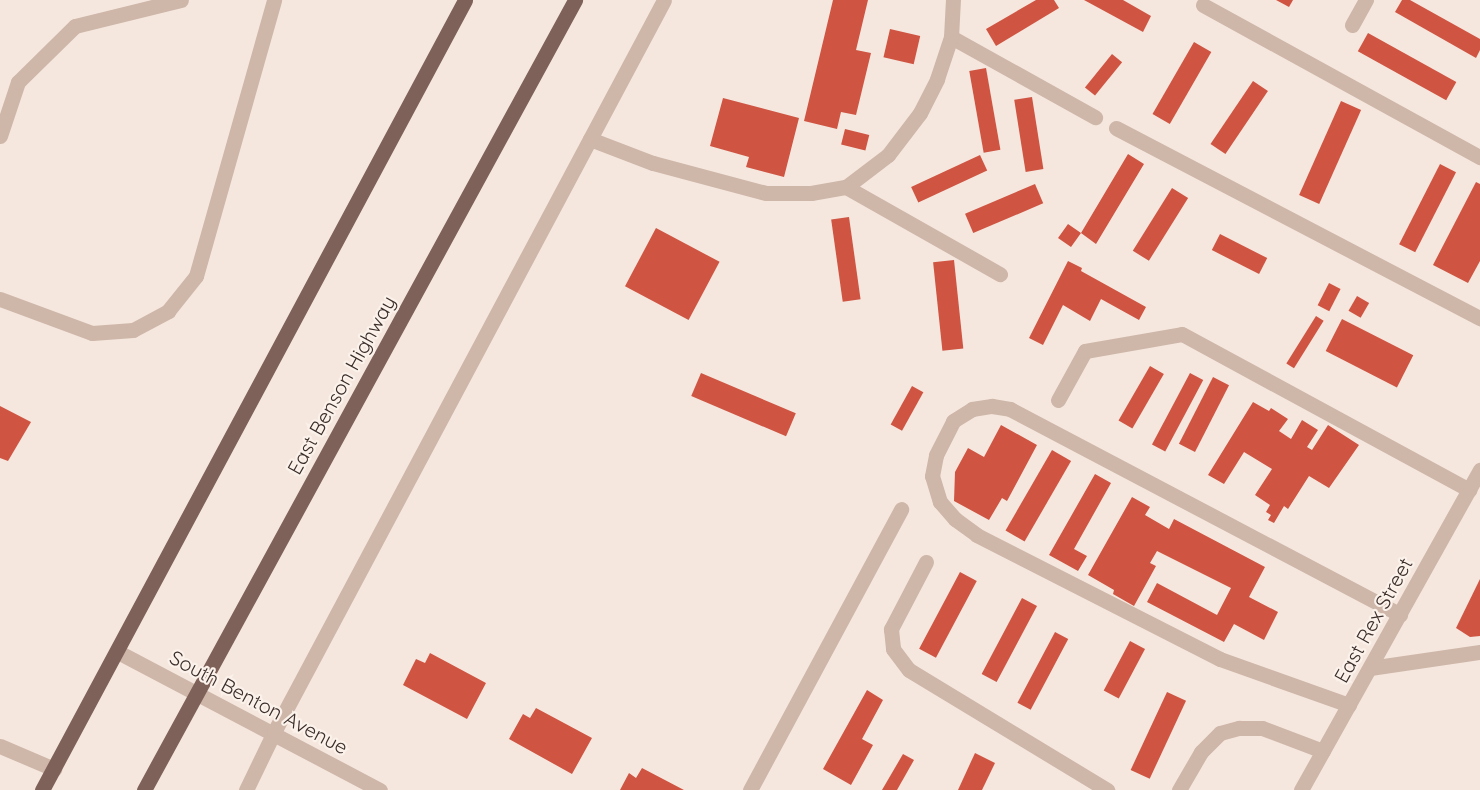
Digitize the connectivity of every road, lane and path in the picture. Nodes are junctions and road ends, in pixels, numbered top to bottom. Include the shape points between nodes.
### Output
1 (181, 0) edge
2 (274, 0) edge
3 (465, 0) edge
4 (575, 0) edge
5 (664, 0) edge
6 (953, 0) edge
7 (1366, 0) edge
8 (1203, 5) dead end
9 (1352, 25) dead end
10 (951, 37) junction
11 (1095, 117) dead end
12 (1116, 128) dead end
13 (0, 136) edge
14 (590, 139) junction
15 (1480, 157) edge
16 (846, 187) junction
17 (1000, 274) dead end
18 (0, 299) edge
19 (1480, 318) edge
20 (1058, 400) dead end
21 (1480, 470) edge
22 (1469, 490) junction
23 (902, 509) dead end
24 (926, 562) dead end
25 (1400, 615) junction
26 (118, 652) junction
27 (1480, 652) edge
28 (1370, 668) junction
29 (197, 692) junction
30 (1349, 705) junction
31 (274, 732) junction
32 (0, 746) edge
33 (1323, 751) junction
34 (54, 769) junction
35 (42, 790) edge
36 (144, 790) edge
37 (246, 790) edge
38 (380, 790) edge
39 (750, 790) edge
40 (1107, 790) edge
41 (1179, 790) edge
42 (1301, 790) edge

1 - 13 street via 75,26 18,82
2 - 18 street via 196,276 168,311 133,330 92,333
3 - 26 main road
4 - 29 main road, East Benson Highway
5 - 14 street
6 - 10 street
7 - 9 street
8 - 15 street
10 - 11 street
10 - 16 street via 920,113 888,155
12 - 19 street
14 - 16 street via 653,164 766,193 811,193
14 - 31 street
16 - 17 street
20 - 22 street via 1085,351 1182,334
21 - 22 street, East Rex Street
22 - 25 street, East Rex Street
23 - 39 street
24 - 40 street via 891,629 894,649 909,670
25 - 28 street, East Rex Street
25 - 30 street via 1010,409 972,409 953,421 936,454 932,476 940,502 977,535 1220,659
26 - 29 street, South Benton Avenue
26 - 34 main road
27 - 28 street
28 - 30 street, East Rex Street
29 - 31 street, South Benton Avenue
29 - 36 main road, East Benson Highway
30 - 33 street, East Rex Street
31 - 37 street
31 - 38 street, South Benton Avenue
32 - 34 street
33 - 41 street via 1262,728 1220,733 1201,752
33 - 42 street, East Rex Street
34 - 35 main road

